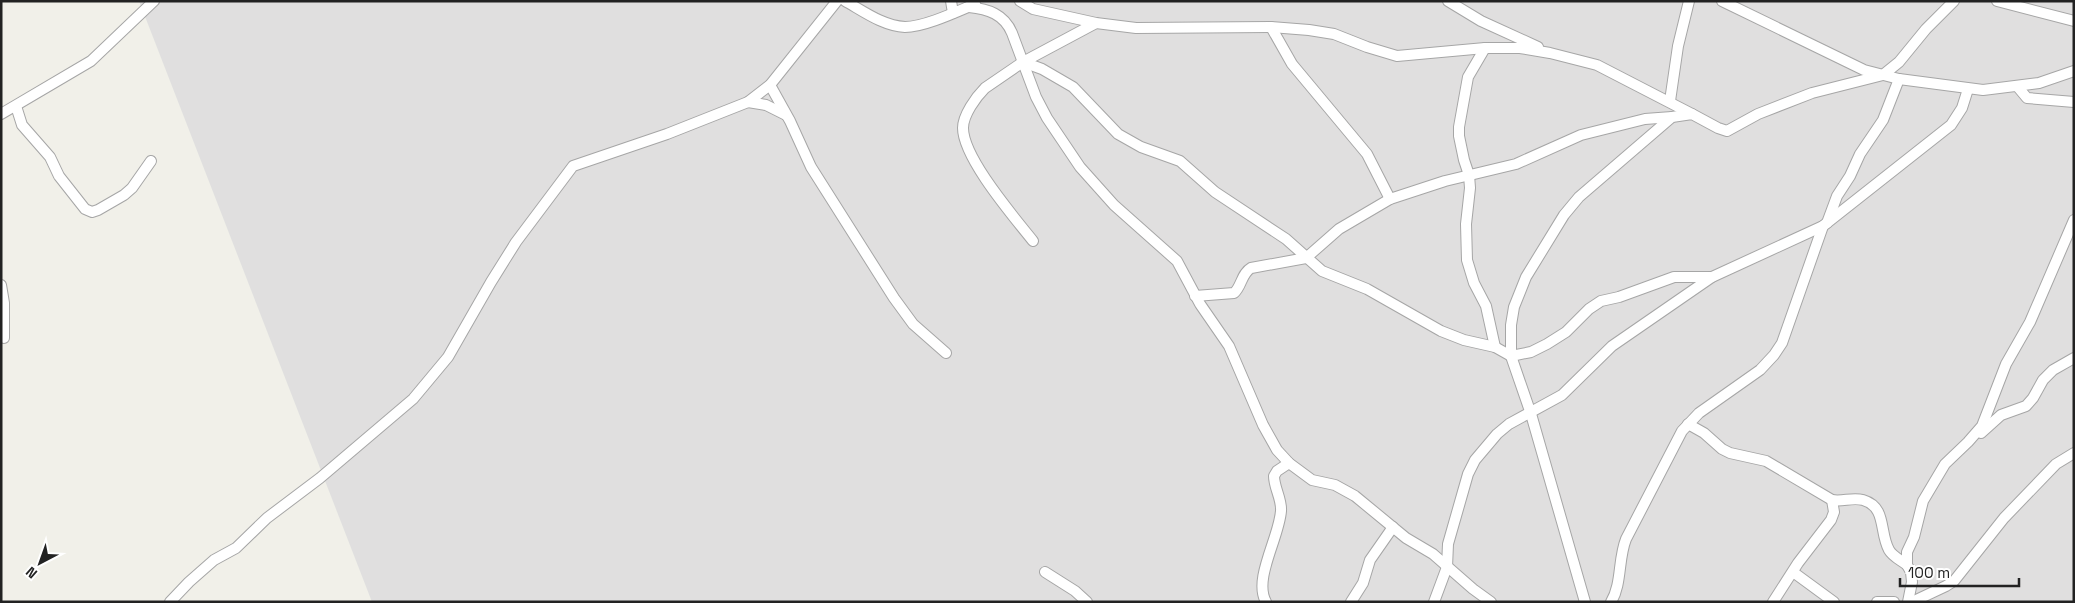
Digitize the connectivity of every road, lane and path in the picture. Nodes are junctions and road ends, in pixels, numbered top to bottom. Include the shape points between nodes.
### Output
1 (154, 1) edge
2 (838, 1) edge
3 (845, 1) edge
4 (951, 1) edge
5 (982, 1) edge
6 (1020, 1) edge
7 (1448, 1) edge
8 (1689, 1) edge
9 (1722, 1) edge
10 (1954, 1) edge
11 (1997, 1) edge
12 (969, 7) junction
13 (953, 12) junction
14 (2074, 21) edge
15 (1096, 23) junction
16 (1271, 27) junction
17 (1485, 48) junction
18 (1550, 53) junction
19 (1023, 62) junction
20 (2074, 71) edge
21 (1882, 75) junction
22 (1900, 80) junction
23 (770, 85) junction
24 (2017, 86) junction
25 (1968, 89) junction
26 (1670, 101) junction
27 (748, 102) junction
28 (2074, 102) edge
29 (16, 106) junction
30 (1, 114) edge
31 (1692, 114) junction
32 (787, 115) junction
33 (1672, 117) junction
34 (151, 162) dead end
35 (1469, 175) junction
36 (1390, 199) junction
37 (2074, 220) edge
38 (1825, 224) junction
39 (1033, 241) dead end
40 (1306, 258) junction
41 (1712, 277) junction
42 (1, 285) edge
43 (1195, 296) junction
44 (4, 338) dead end
45 (1495, 347) junction
46 (946, 353) dead end
47 (1512, 356) junction
48 (2074, 358) edge
49 (1531, 414) junction
50 (1688, 424) junction
51 (1974, 436) junction
52 (2074, 453) edge
53 (1289, 463) junction
54 (1832, 500) junction
55 (1394, 527) junction
56 (1907, 565) junction
57 (1447, 567) junction
58 (1045, 572) dead end
59 (1793, 572) junction
60 (1918, 601) edge
61 (170, 602) edge
62 (1087, 602) edge
63 (1266, 602) edge
64 (1351, 602) edge
65 (1434, 602) edge
66 (1491, 602) edge
67 (1585, 602) edge
68 (1610, 602) edge
69 (1773, 602) edge
70 (1834, 602) edge
71 (1878, 602) edge
72 (1894, 602) edge
73 (1908, 602) edge

1 - 29 street via 91,61
2 - 23 street
3 - 13 street via 878,20 906,27
4 - 13 street
5 - 12 street
6 - 15 street via 1033,9
7 - 18 street via 1481,21
8 - 26 street
9 - 21 street via 1864,70
10 - 21 street via 1900,62
11 - 14 street
12 - 13 street
12 - 19 street via 992,11 1007,24
15 - 16 street via 1149,29
15 - 19 street
16 - 17 street via 1334,34 1367,48 1398,56
16 - 36 street via 1292,64 1366,154
17 - 18 street
17 - 35 street via 1468,77 1459,127
18 - 26 street via 1597,65
19 - 39 street via 980,93 962,130 980,172
19 - 40 street via 1073,87 1118,134 1141,148 1180,161 1215,192 1286,239
19 - 43 street via 1046,118 1080,168 1114,205 1177,261
20 - 24 street via 2039,83
21 - 22 street
21 - 31 street via 1790,101 1727,131
22 - 25 street
22 - 38 street via 1882,120 1860,154
23 - 27 street
23 - 32 street
24 - 25 street
24 - 28 street via 2027,98
25 - 38 street via 1962,108 1951,125
26 - 31 street
27 - 32 street via 766,105
27 - 61 street via 668,134 573,166 516,242 451,352 413,399 320,478 274,512 236,548 214,560
29 - 30 street
29 - 34 street via 22,125 50,157 59,176 85,210 98,210 119,198 132,188
31 - 33 street
32 - 46 street via 810,167 894,298 913,324
33 - 35 street via 1645,119 1581,134 1516,164
33 - 47 street via 1579,198 1553,231 1526,277 1514,307
35 - 36 street
35 - 45 street via 1467,260 1486,306
36 - 40 street via 1339,229
37 - 51 street via 2030,322 2006,364 1984,421
38 - 41 street
38 - 50 street via 1786,333 1774,355 1749,379
40 - 43 street via 1251,268 1234,293
40 - 45 street via 1322,271 1367,289 1441,331
41 - 47 street via 1674,277 1619,298 1600,301 1566,332 1547,344
41 - 49 street via 1612,346 1569,390
42 - 44 street
43 - 53 street via 1229,346 1274,446
45 - 47 street
47 - 49 street
48 - 51 street via 2052,370 2026,406 2001,415
49 - 57 street via 1502,430 1471,466 1448,544
49 - 67 street
50 - 54 street via 1722,449 1766,461
50 - 68 street via 1626,539 1617,588
51 - 56 street via 1945,464 1923,501 1907,552
52 - 60 street via 2056,464 2004,518 1954,581
53 - 55 street via 1317,482 1347,491
53 - 63 street via 1277,470 1274,476 1282,508 1262,577 1261,591
54 - 56 street via 1852,498 1874,505 1880,515 1888,547
54 - 59 street via 1834,512 1831,520
55 - 57 street
55 - 64 street via 1370,560
56 - 73 street via 1912,582
57 - 65 street
57 - 66 street
58 - 62 street
59 - 69 street
59 - 70 street
71 - 72 street

